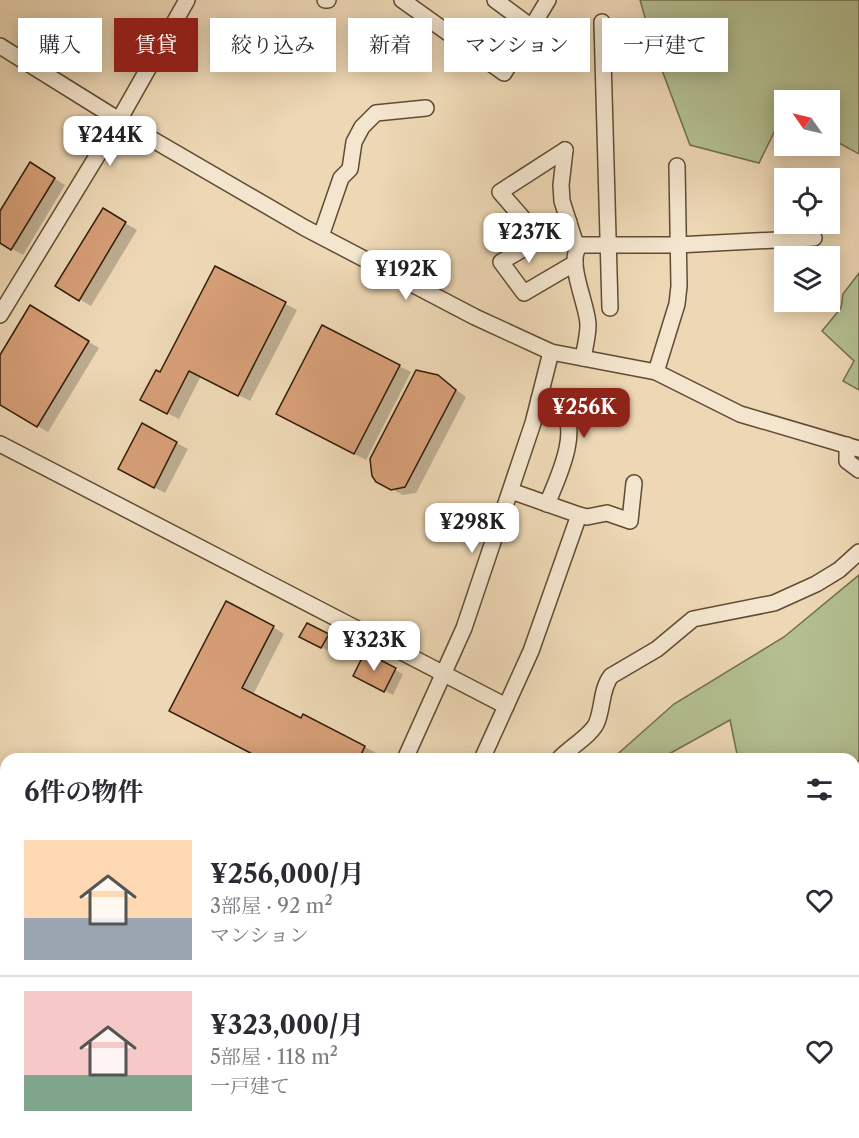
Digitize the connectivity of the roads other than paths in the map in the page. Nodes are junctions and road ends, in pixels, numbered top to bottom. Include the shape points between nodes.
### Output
1 (187, 0) edge
2 (402, 0) edge
3 (495, 0) edge
4 (548, 0) edge
5 (520, 18) edge
6 (539, 18) edge
7 (444, 30) edge
8 (0, 46) edge
9 (604, 72) edge
10 (426, 108) dead end
11 (119, 120) junction
12 (677, 166) dead end
13 (569, 222) junction
14 (321, 236) junction
15 (540, 238) junction
16 (814, 238) dead end
17 (609, 243) junction
18 (677, 245) junction
19 (576, 256) junction
20 (610, 308) dead end
21 (0, 315) edge
22 (550, 352) junction
23 (583, 358) junction
24 (656, 372) junction
25 (539, 399) junction
26 (0, 444) edge
27 (853, 447) edge
28 (859, 470) edge
29 (634, 483) dead end
30 (511, 491) junction
31 (547, 504) junction
32 (579, 515) junction
33 (859, 552) edge
34 (444, 675) junction
35 (506, 706) junction
36 (408, 753) edge
37 (485, 753) edge
38 (565, 753) edge

1 - 11 street
2 - 7 street
3 - 5 street
4 - 6 street
8 - 11 street
9 - 17 street
10 - 14 street via 376,113 362,127 354,142 350,169 340,178
11 - 14 street
11 - 21 street
12 - 18 street
13 - 15 street
13 - 15 street via 561,185 565,150 500,192
13 - 19 street
14 - 22 street via 424,292
15 - 19 street via 501,262 524,293
16 - 18 street
17 - 18 street
17 - 19 street via 582,245
17 - 20 street
18 - 24 street via 677,304
19 - 23 street via 588,325
22 - 23 street
22 - 25 street
23 - 24 street
24 - 27 street via 740,414
25 - 30 street
25 - 31 street via 559,407 567,423 568,451
26 - 34 street
27 - 28 street via 847,460
29 - 32 street via 630,521 607,513
30 - 31 street
30 - 34 street
31 - 32 street
32 - 35 street via 531,651
33 - 38 street via 816,584 774,603 693,619 657,649 611,676 606,682 598,722
34 - 35 street
34 - 36 street
35 - 37 street

